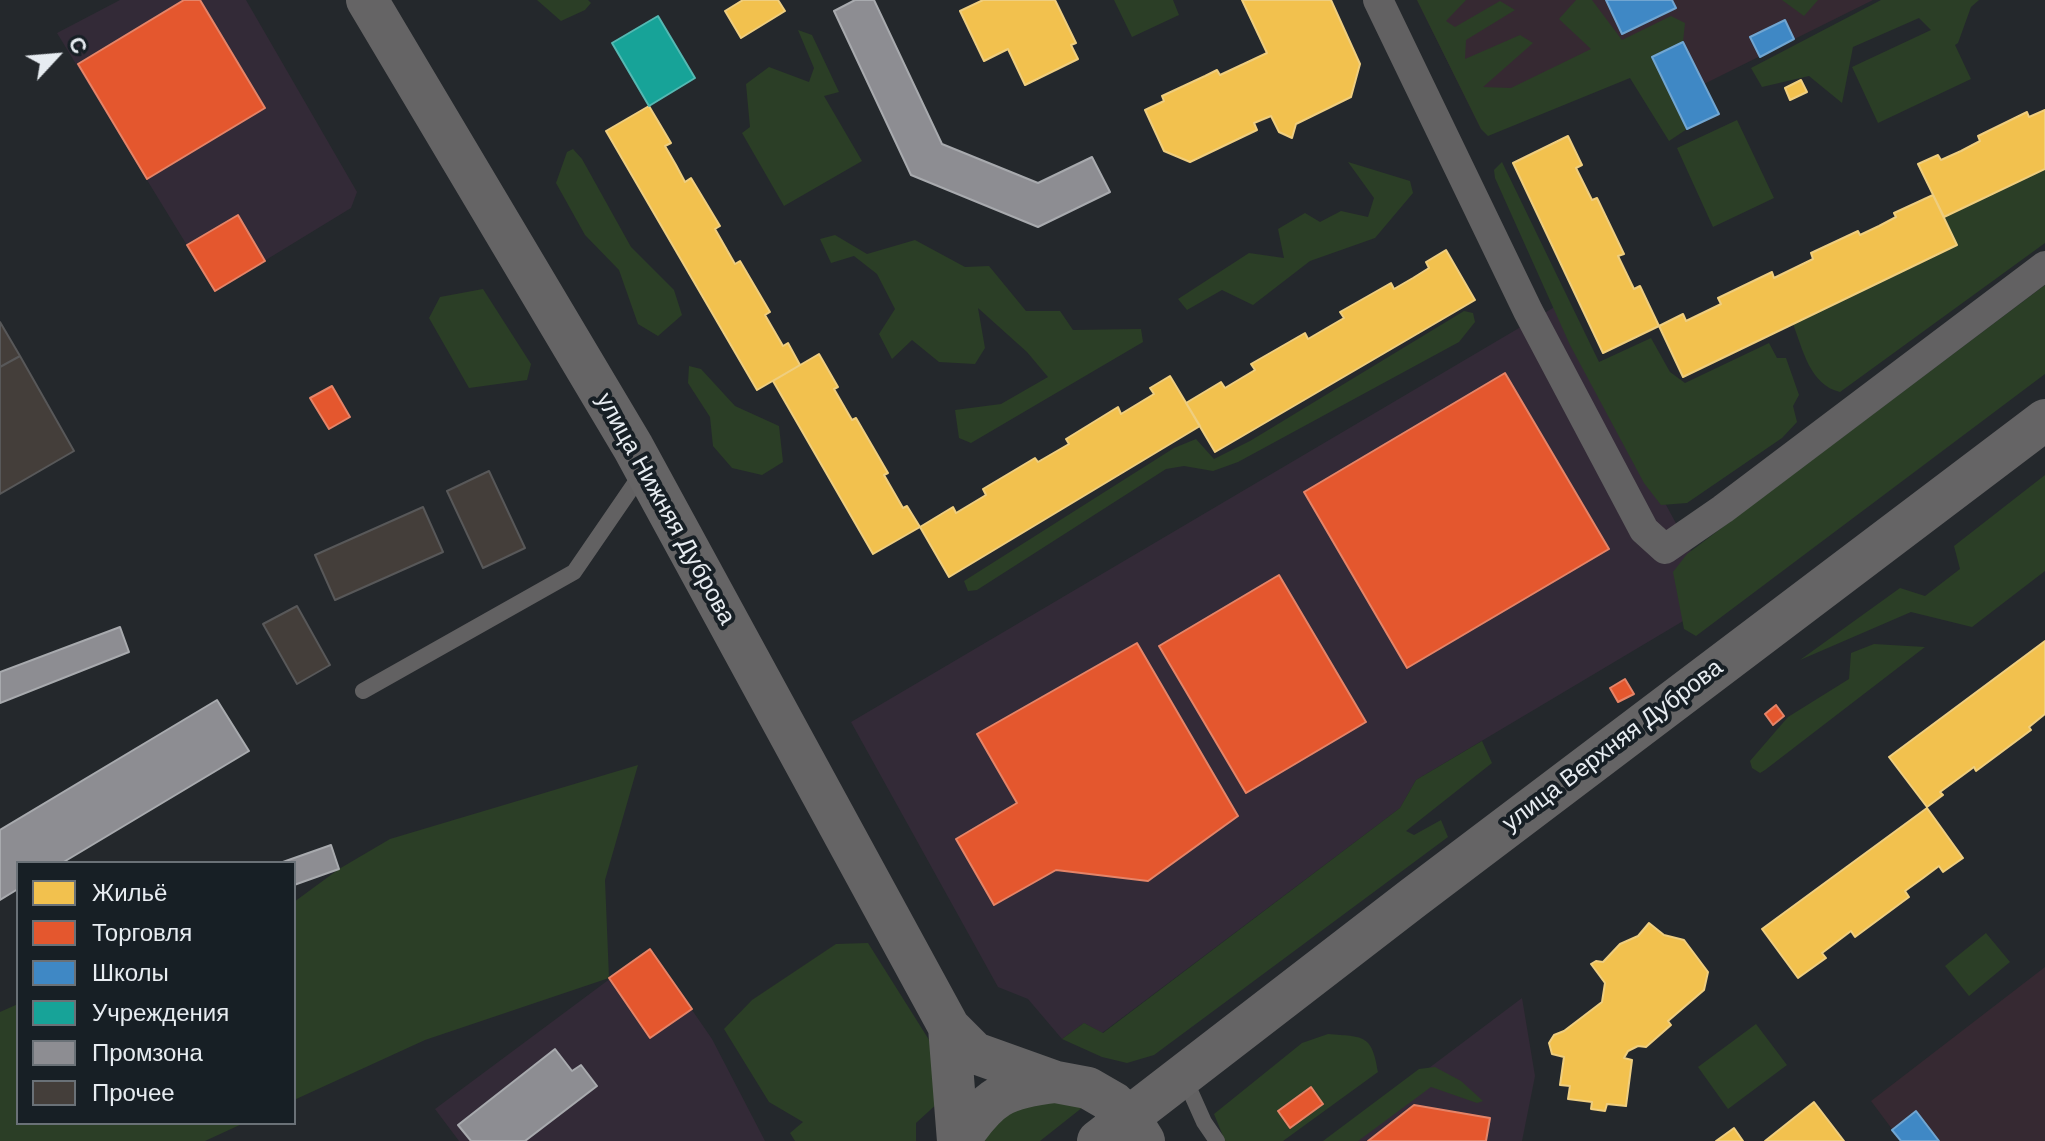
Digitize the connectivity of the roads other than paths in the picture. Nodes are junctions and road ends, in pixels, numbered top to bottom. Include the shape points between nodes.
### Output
1 (367, 0) edge
2 (1378, 0) edge
3 (2045, 266) edge
4 (2045, 420) edge
5 (645, 469) junction
6 (363, 691) dead end
7 (949, 1027) junction
8 (1182, 1074) junction
9 (1072, 1085) junction
10 (1133, 1135) edge
11 (959, 1141) edge
12 (1217, 1141) edge

1 - 5 street, улица Нижняя Дуброва
2 - 3 street via 1528,311 1644,530 1665,549
4 - 8 street, улица Верхняя Дуброва
5 - 6 lane via 574,572
5 - 7 street, улица Нижняя Дуброва
7 - 9 street, улица Нижняя Дуброва via 975,1053
7 - 11 street, улица Нижняя Дуброва
8 - 9 street, улица Верхняя Дуброва via 1141,1089
8 - 10 street, улица Верхняя Дуброва
8 - 12 lane
9 - 10 street, улица Нижняя Дуброва via 1114,1103
9 - 11 street, улица Верхняя Дуброва via 1022,1086 991,1101

